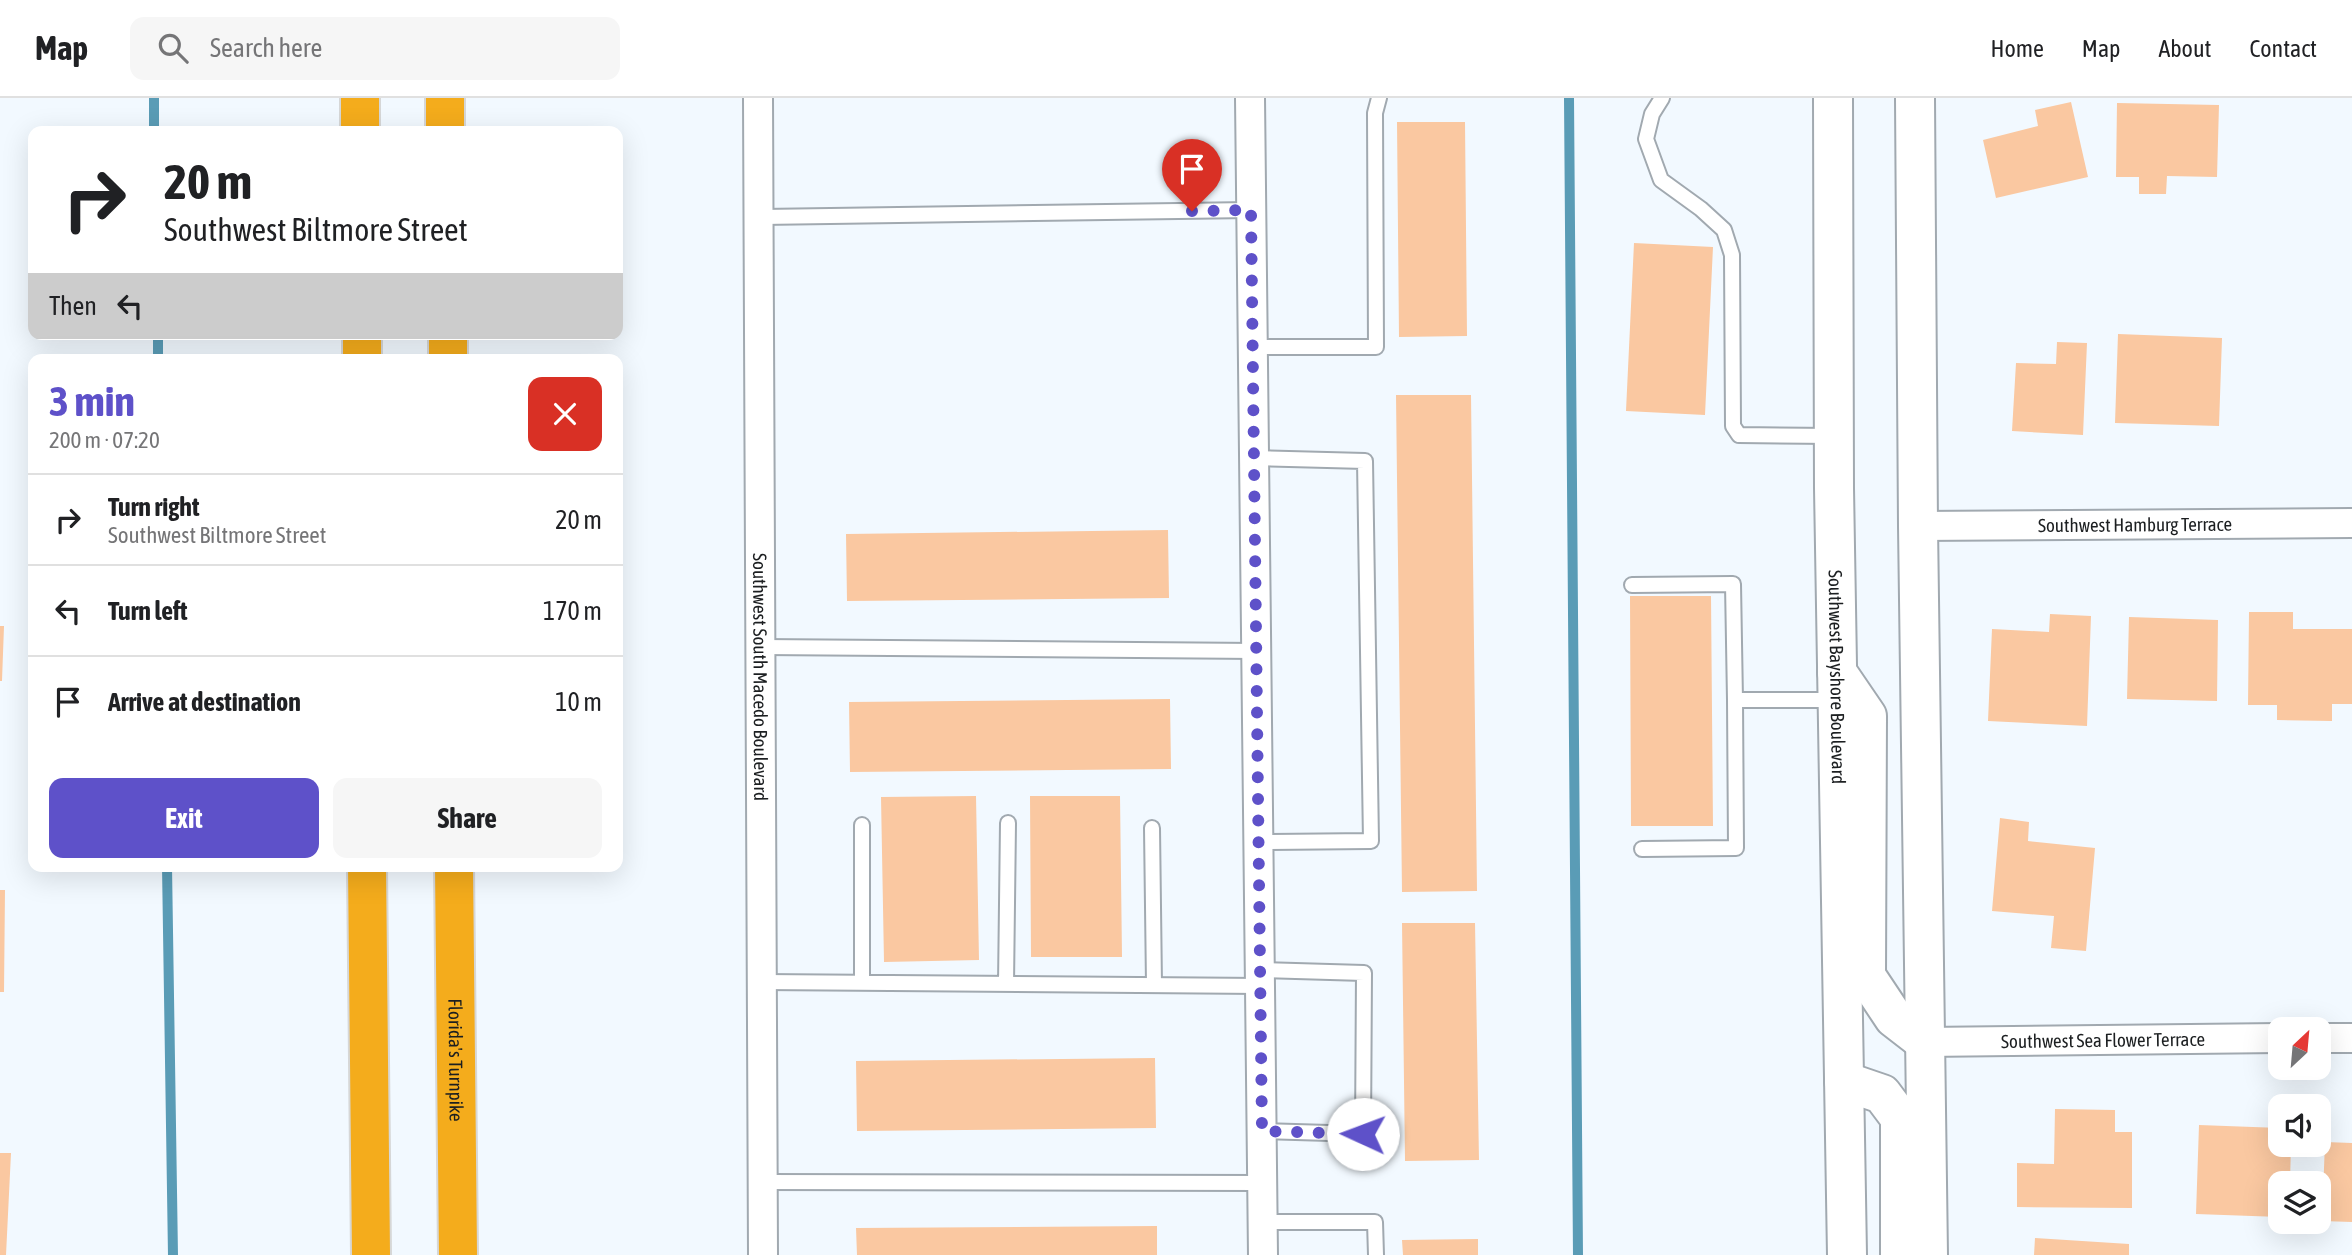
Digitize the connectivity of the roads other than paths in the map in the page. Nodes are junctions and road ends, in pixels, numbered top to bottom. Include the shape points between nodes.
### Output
1 (360, 98) edge
2 (445, 98) edge
3 (758, 98) edge
4 (1250, 98) edge
5 (1379, 98) edge
6 (1662, 98) edge
7 (1833, 98) edge
8 (1915, 98) edge
9 (360, 126) edge
10 (445, 126) edge
11 (1251, 210) junction
12 (759, 217) junction
13 (1253, 347) junction
14 (1834, 436) junction
15 (1253, 458) junction
16 (2352, 523) edge
17 (1918, 526) junction
18 (1632, 585) dead end
19 (760, 647) junction
20 (1257, 652) junction
21 (1837, 686) junction
22 (1735, 700) junction
23 (1007, 823) dead end
24 (862, 825) dead end
25 (1152, 828) dead end
26 (1260, 842) junction
27 (1642, 849) dead end
28 (368, 872) edge
29 (454, 872) edge
30 (1261, 978) junction
31 (762, 982) junction
32 (862, 983) junction
33 (1006, 984) junction
34 (1154, 985) junction
35 (2268, 1038) edge
36 (2331, 1038) edge
37 (2352, 1038) edge
38 (1925, 1042) junction
39 (1844, 1081) junction
40 (1262, 1131) junction
41 (763, 1182) junction
42 (1262, 1183) junction
43 (1263, 1222) junction
44 (371, 1255) edge
45 (458, 1255) edge
46 (763, 1255) edge
47 (1263, 1255) edge
48 (1376, 1255) edge
49 (1847, 1255) edge
50 (1900, 1255) edge
51 (1928, 1255) edge

1 - 9 highway
2 - 10 highway
3 - 12 street, Southwest South Macedo Boulevard
4 - 11 street
5 - 13 lane via 1375,113 1376,347
6 - 14 lane via 1646,139 1661,180 1724,230 1731,255 1733,426 1739,435
7 - 14 main road, Southwest Bayshore Boulevard
8 - 17 main road
11 - 12 lane
11 - 13 street
12 - 19 street, Southwest South Macedo Boulevard
13 - 15 street
14 - 21 main road, Southwest Bayshore Boulevard
15 - 20 street
15 - 26 lane via 1365,461 1366,501 1371,841
16 - 17 street, Southwest Hamburg Terrace
17 - 38 main road
18 - 22 lane via 1733,584
19 - 20 lane
19 - 31 street, Southwest South Macedo Boulevard
20 - 26 street
21 - 22 lane
21 - 38 main road via 1867,716 1866,976 1894,1018
21 - 39 main road, Southwest Bayshore Boulevard
22 - 27 lane via 1736,848
23 - 33 lane
24 - 32 lane
25 - 34 lane
26 - 30 street
28 - 44 highway
29 - 45 highway, Florida's Turnpike
30 - 34 lane
30 - 40 street
30 - 40 lane via 1364,973 1363,1134
31 - 32 lane
31 - 41 street, Southwest South Macedo Boulevard
32 - 33 lane
33 - 34 lane
35 - 38 street, Southwest Sea Flower Terrace
36 - 37 street
38 - 51 main road
39 - 49 main road, Southwest Bayshore Boulevard
39 - 50 main road via 1882,1094 1900,1118
40 - 42 street
41 - 42 lane
41 - 46 street, Southwest South Macedo Boulevard
42 - 43 street
43 - 47 street
43 - 48 lane via 1375,1222

